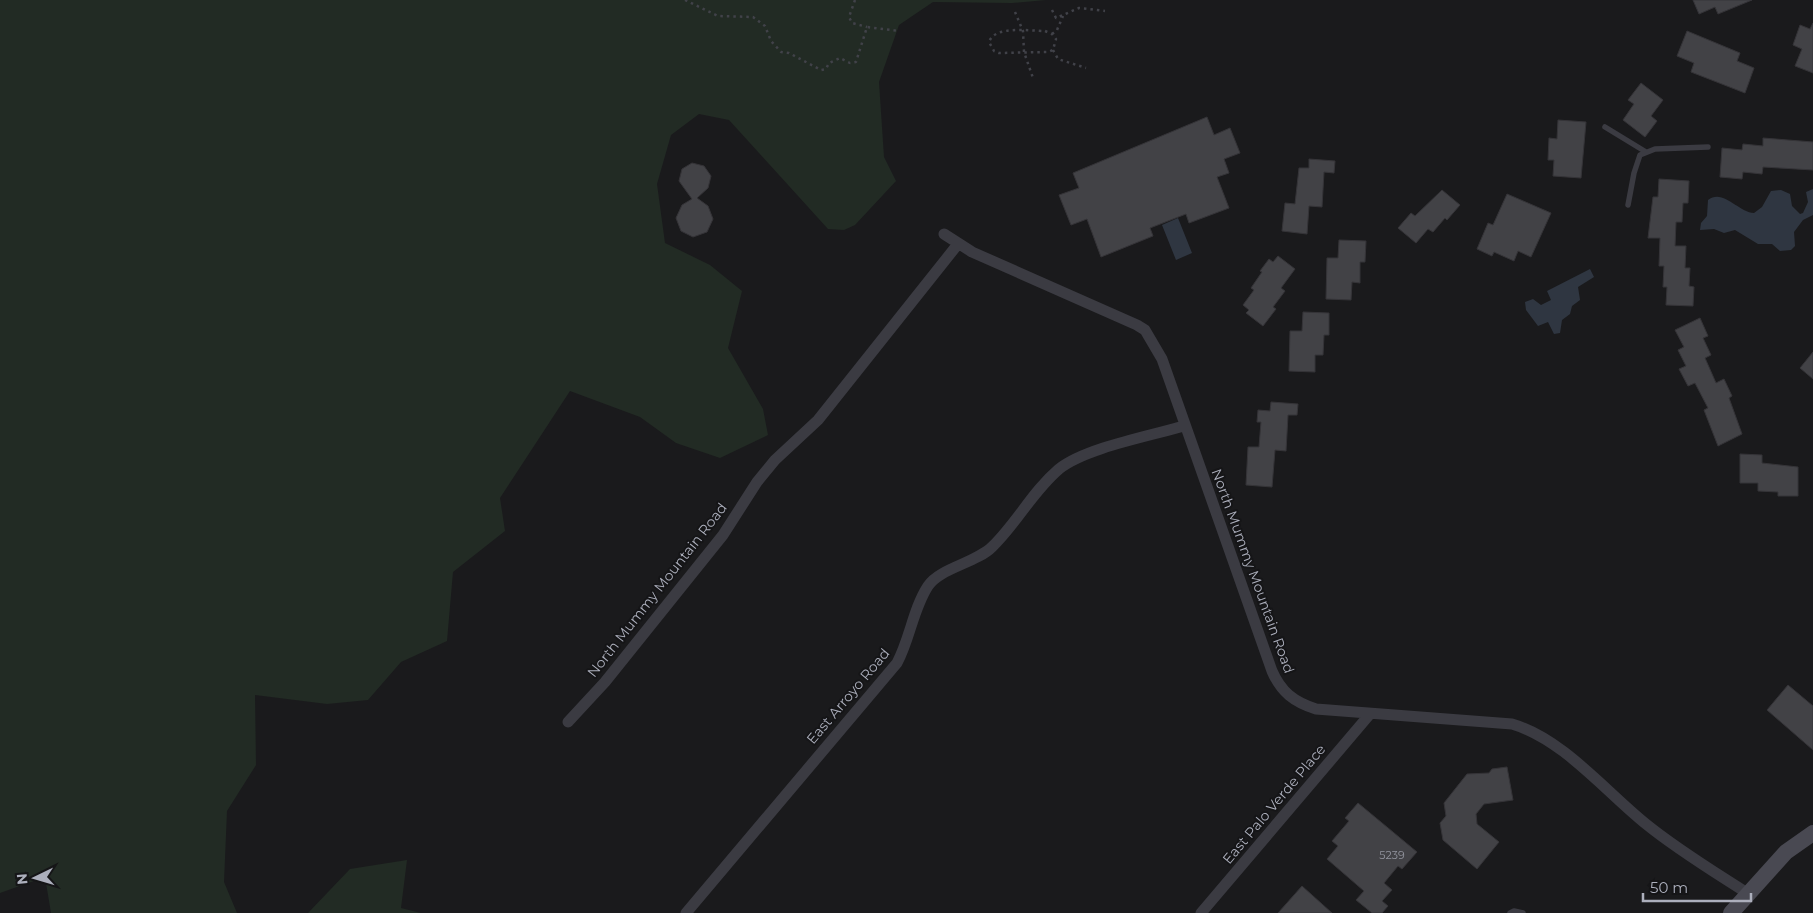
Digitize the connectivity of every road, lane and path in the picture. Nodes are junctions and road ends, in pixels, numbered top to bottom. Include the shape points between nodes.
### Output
1 (685, 0) edge
2 (855, 0) edge
3 (1052, 10) dead end
4 (1105, 11) dead end
5 (1015, 12) dead end
6 (1063, 16) junction
7 (867, 27) junction
8 (899, 31) dead end
9 (1023, 31) junction
10 (1052, 34) junction
11 (1053, 50) junction
12 (1024, 52) junction
13 (1086, 68) dead end
14 (1033, 78) dead end
15 (1605, 126) dead end
16 (1708, 147) dead end
17 (1646, 152) junction
18 (1628, 205) dead end
19 (944, 234) dead end
20 (958, 244) junction
21 (1184, 426) junction
22 (1370, 714) junction
23 (568, 722) dead end
24 (1813, 833) edge
25 (1748, 893) junction
26 (686, 913) edge
27 (1201, 913) edge
28 (1510, 913) edge
29 (1522, 913) edge
30 (1730, 913) edge

1 - 7 path via 718,16 754,17 765,26 771,41 781,52 821,70 840,58 856,62
2 - 7 path via 849,18 852,23
3 - 6 path via 1056,18
4 - 6 path via 1079,8
5 - 9 path
6 - 10 path
7 - 8 path
9 - 10 path
9 - 12 path
9 - 12 path via 999,32 989,42 999,53
10 - 11 path via 1056,38
11 - 12 path
11 - 13 path via 1058,59
12 - 14 path
15 - 17 lane
16 - 17 lane
17 - 18 lane via 1637,162
19 - 20 street, North Mummy Mountain Road
20 - 21 street, North Mummy Mountain Road via 1145,330 1162,359
20 - 23 street, North Mummy Mountain Road via 818,420 756,482 723,535 605,682
21 - 22 street, North Mummy Mountain Road via 1277,683 1292,699 1306,706
21 - 26 street, East Arroyo Road via 1071,461 1042,486 992,547 929,584 897,663
22 - 25 street, North Mummy Mountain Road via 1512,724 1532,730 1670,844
22 - 27 street, East Palo Verde Place
24 - 25 street via 1786,852
25 - 30 street
28 - 29 lane

